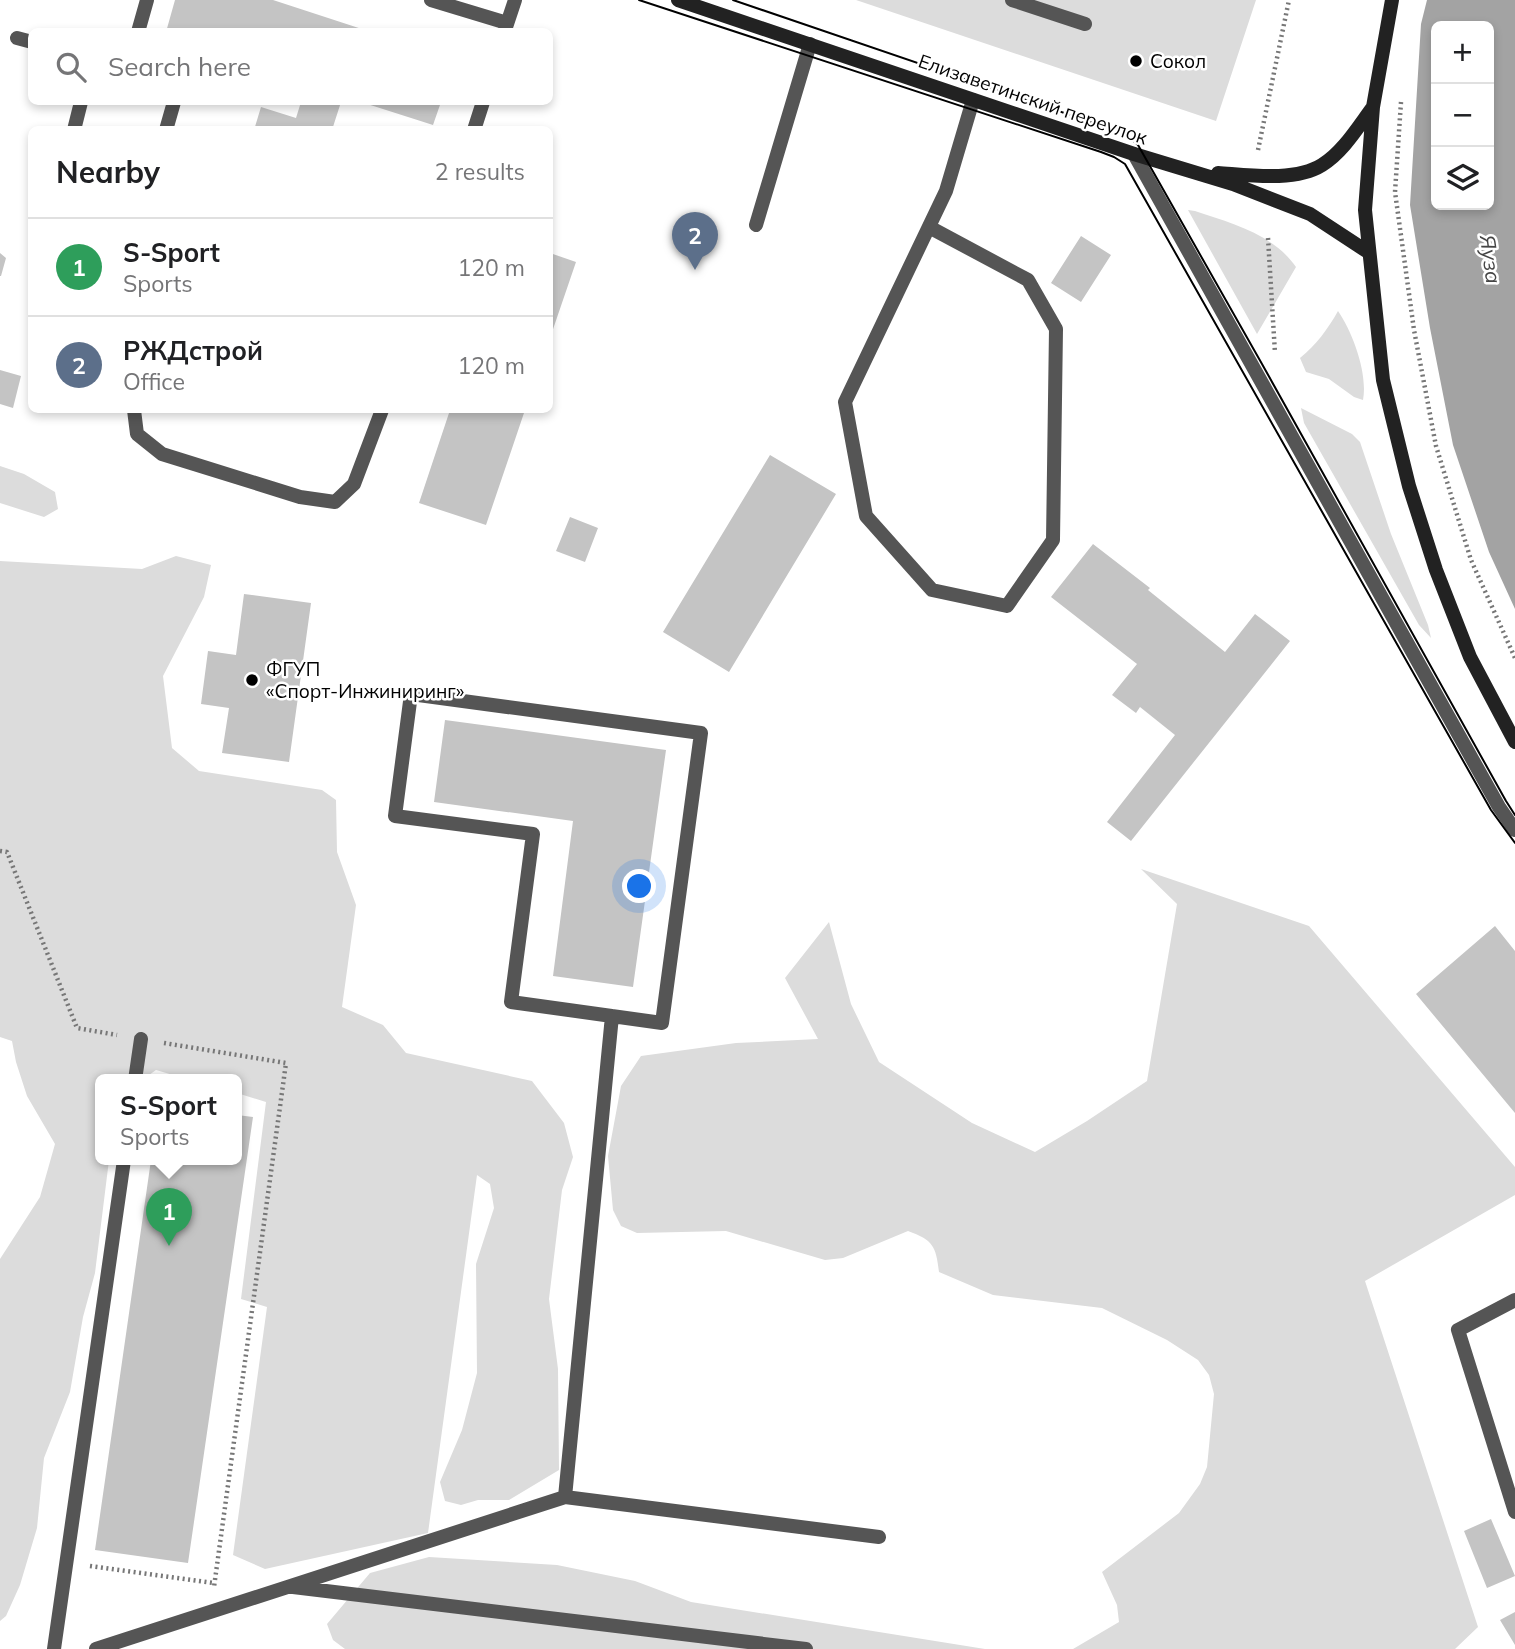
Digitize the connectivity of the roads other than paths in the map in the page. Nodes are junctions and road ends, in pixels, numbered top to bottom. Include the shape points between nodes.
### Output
1 (147, 0) edge
2 (431, 0) edge
3 (514, 0) edge
4 (678, 0) edge
5 (1012, 0) edge
6 (1392, 0) edge
7 (1085, 24) dead end
8 (506, 27) edge
9 (139, 28) edge
10 (810, 44) junction
11 (973, 100) junction
12 (80, 105) edge
13 (173, 105) edge
14 (482, 105) edge
15 (1373, 107) junction
16 (75, 126) edge
17 (167, 126) edge
18 (475, 126) edge
19 (1134, 154) junction
20 (1193, 171) junction
21 (756, 225) dead end
22 (929, 227) junction
23 (1368, 252) junction
24 (134, 413) edge
25 (381, 413) edge
26 (1515, 742) edge
27 (1515, 830) edge
28 (612, 1016) junction
29 (141, 1039) road end
30 (136, 1074) edge
31 (123, 1165) edge
32 (1515, 1300) edge
33 (565, 1497) junction
34 (1514, 1510) edge
35 (879, 1537) dead end
36 (288, 1586) junction
37 (54, 1649) edge
38 (96, 1649) edge
39 (806, 1649) edge

1 - 9 street
2 - 8 street
3 - 8 street
4 - 10 street, Елизаветинский переулок
5 - 7 street
6 - 15 street
10 - 11 street, Елизаветинский переулок
10 - 21 street
11 - 19 street, Елизаветинский переулок
11 - 22 street via 946,191
12 - 16 street
13 - 17 street
14 - 18 street
15 - 20 street via 1345,145 1321,166 1291,176
15 - 23 street via 1365,210
19 - 20 street, Елизаветинский переулок
19 - 27 street
20 - 23 street, Елизаветинский переулок via 1310,215
22 - 22 street via 1028,281 1056,330 1053,540 1007,606 932,590 866,516 845,402
23 - 26 street via 1382,380 1409,486 1470,657
24 - 25 street via 137,434 162,454 300,497 335,502 354,484
28 - 28 street via 510,1002 533,834 395,816 411,694 701,733 662,1023
28 - 33 street
29 - 30 street
31 - 37 street
32 - 34 street via 1458,1330
33 - 35 street
33 - 36 street
36 - 38 street
36 - 39 street

